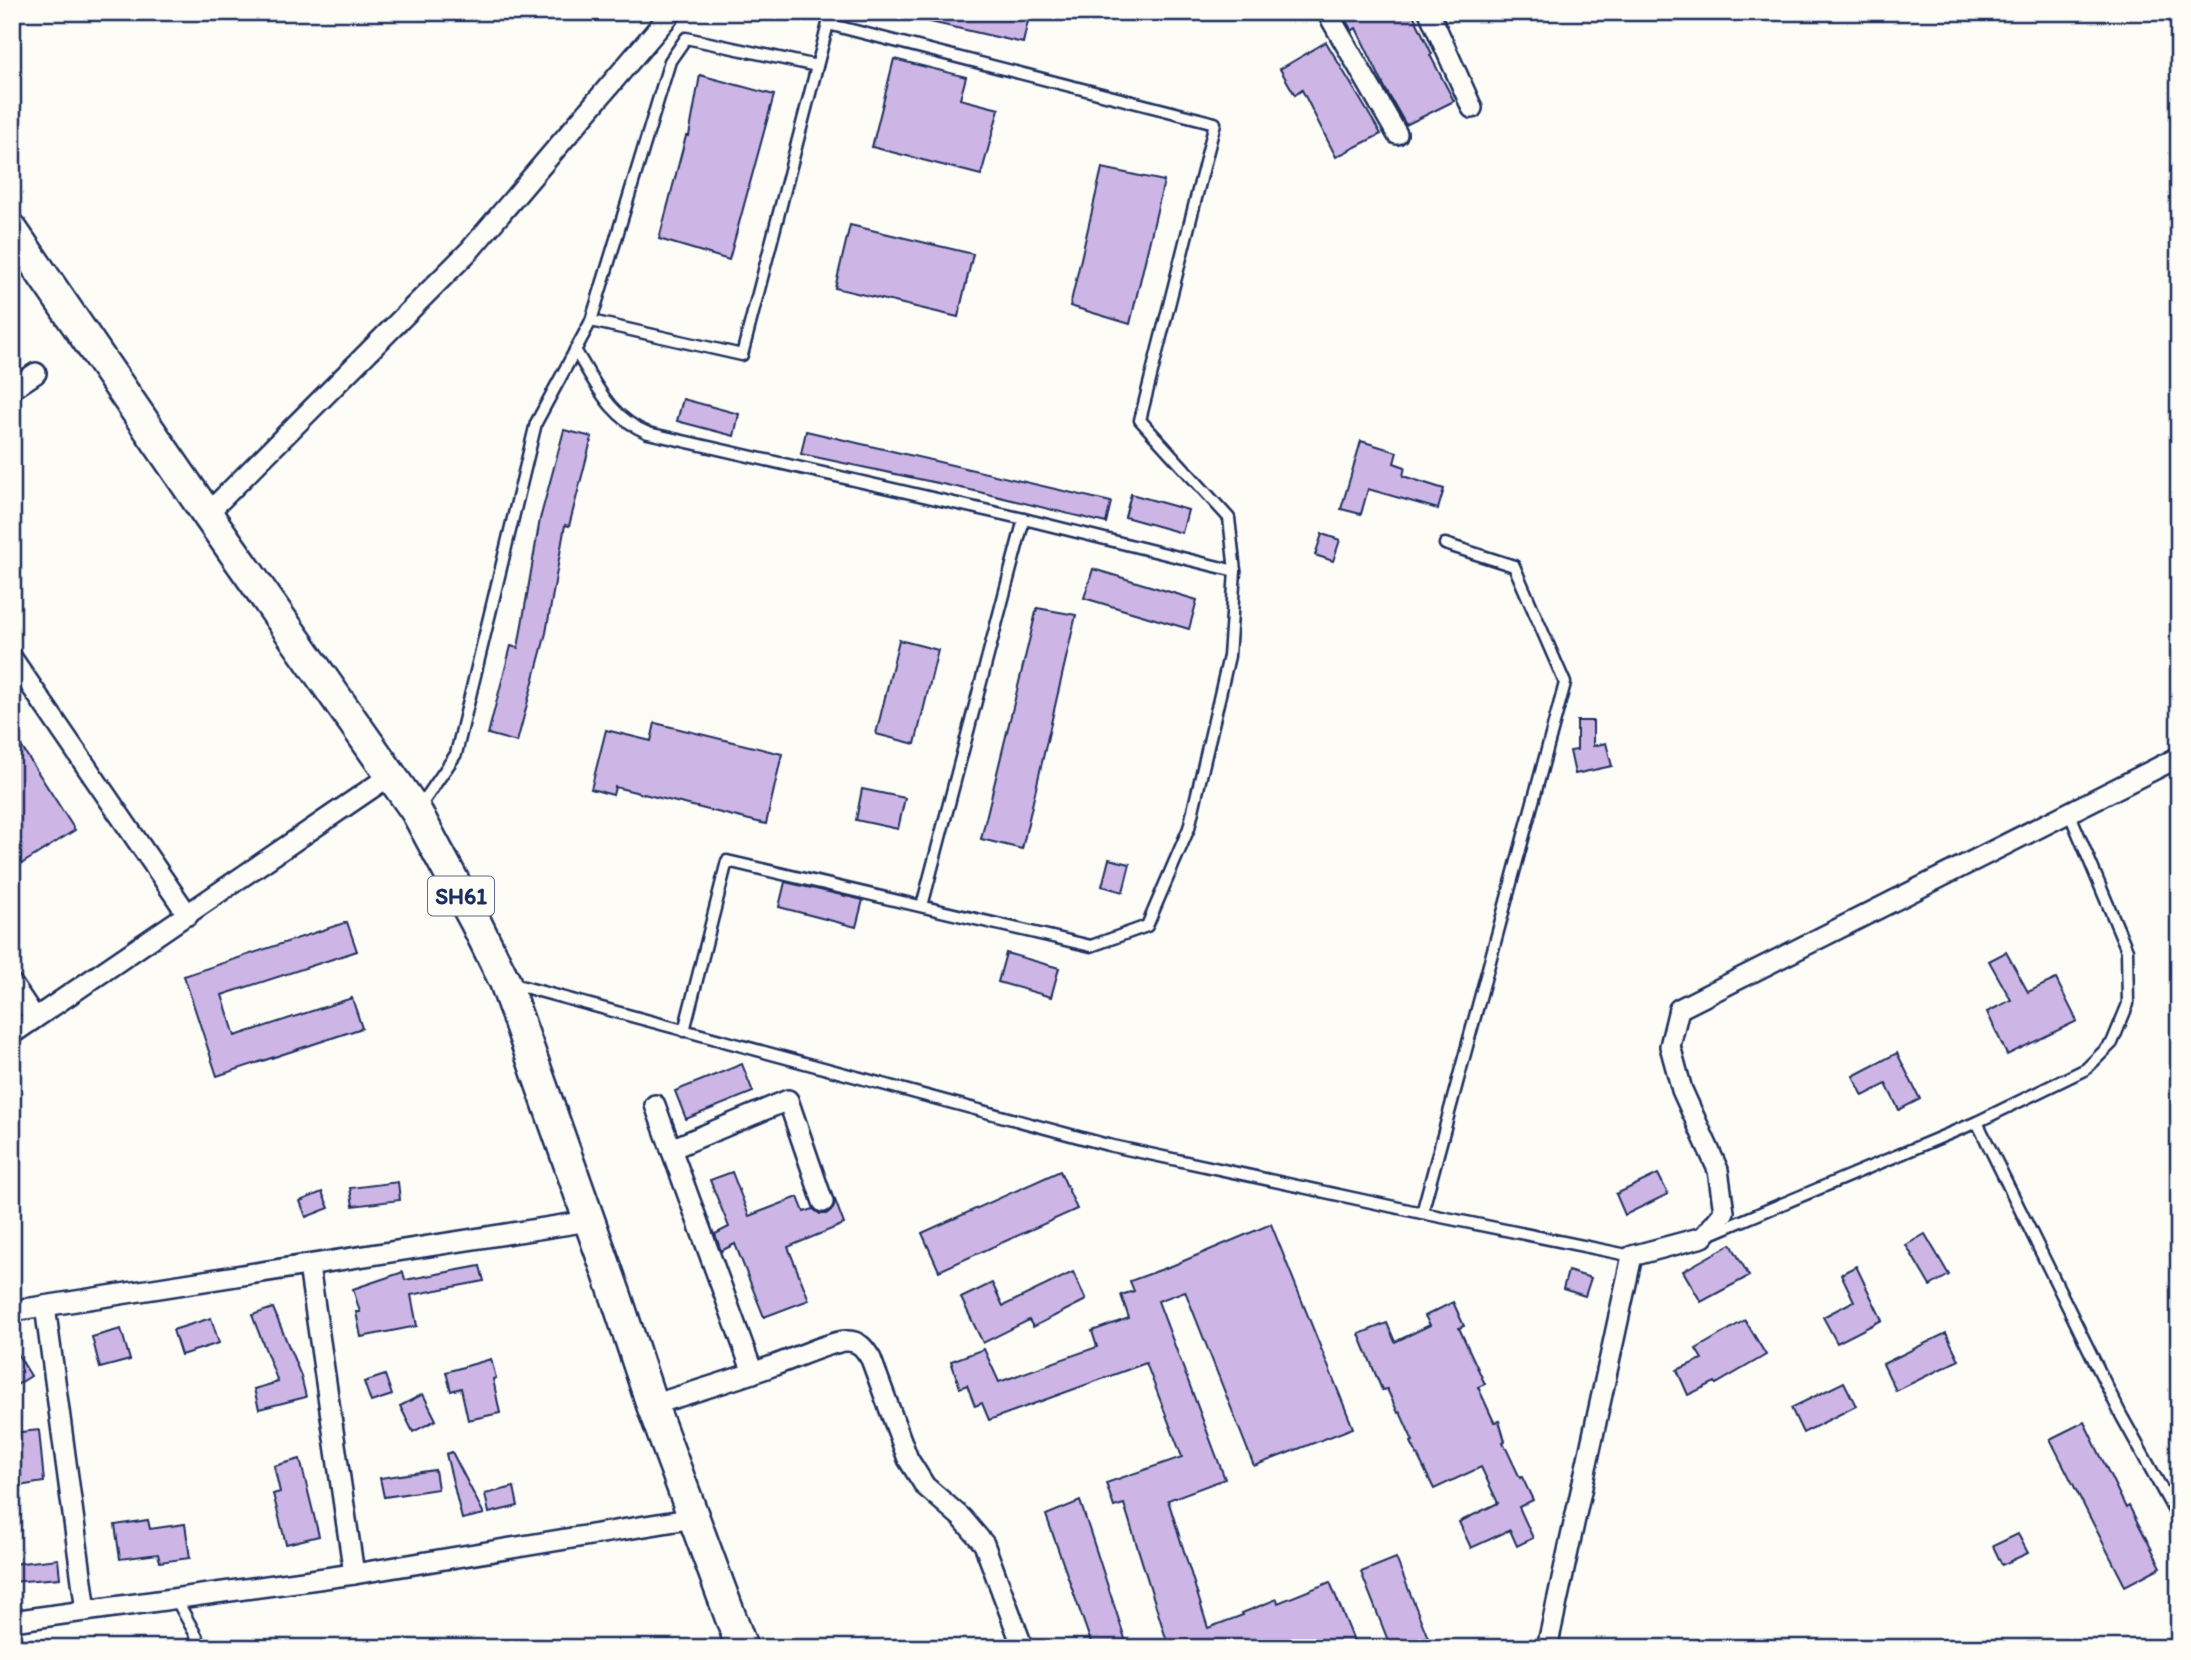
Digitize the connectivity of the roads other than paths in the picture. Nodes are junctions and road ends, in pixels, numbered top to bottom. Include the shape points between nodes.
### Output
1 (672, 12) edge
2 (1327, 12) edge
3 (1429, 12) edge
4 (817, 66) junction
5 (1472, 108) dead end
6 (1397, 134) dead end
7 (12, 230) edge
8 (591, 321) junction
9 (575, 350) junction
10 (36, 373) dead end
11 (12, 389) edge
12 (206, 514) junction
13 (1024, 519) junction
14 (1445, 544) dead end
15 (1235, 570) junction
16 (12, 659) edge
17 (2179, 757) edge
18 (391, 775) junction
19 (416, 811) junction
20 (2068, 812) junction
21 (922, 906) junction
22 (188, 915) junction
23 (505, 982) junction
24 (12, 984) edge
25 (36, 1018) junction
26 (684, 1031) junction
27 (12, 1034) edge
28 (655, 1105) dead end
29 (1977, 1122) junction
30 (671, 1149) junction
31 (823, 1202) dead end
32 (1422, 1213) junction
33 (589, 1221) junction
34 (1703, 1237) junction
35 (1632, 1256) junction
36 (309, 1266) junction
37 (45, 1306) junction
38 (12, 1311) edge
39 (753, 1373) junction
40 (652, 1405) junction
41 (694, 1518) junction
42 (2179, 1520) edge
43 (354, 1574) junction
44 (176, 1599) junction
45 (86, 1611) junction
46 (12, 1622) edge
47 (203, 1648) edge
48 (742, 1648) edge
49 (1023, 1648) edge
50 (1547, 1648) edge

1 - 12 street via 470,250
2 - 6 street
3 - 5 street
4 - 8 lane via 686,38 670,61
4 - 8 lane via 742,355
4 - 15 lane via 828,23 1215,123 1140,420 1229,517
7 - 12 main road, SH61
8 - 9 lane
9 - 13 lane via 609,406 621,419 648,433
9 - 19 lane via 536,423 456,754
10 - 11 street
12 - 18 main road, SH61
13 - 15 lane
13 - 21 lane
14 - 32 lane via 1514,566 1565,683
15 - 21 lane via 1229,656 1189,828 1147,926 1090,946
16 - 22 street
17 - 20 street
18 - 19 main road, SH61
18 - 22 street
19 - 23 main road, SH61
20 - 29 lane via 2127,950 2127,1004 2112,1043 2086,1069
20 - 34 street via 1679,1009 1670,1046 1682,1090 1718,1170 1724,1212
21 - 26 lane via 727,861
22 - 25 street
23 - 26 lane
23 - 33 main road, SH61
24 - 25 street
25 - 27 street
26 - 32 lane via 1108,1145
28 - 30 street
29 - 34 lane
29 - 42 lane via 2121,1415
30 - 31 street via 788,1100
30 - 39 street
32 - 35 lane
33 - 36 street
33 - 40 main road, SH61
34 - 35 street
35 - 50 street
36 - 37 street
36 - 43 street
37 - 38 street
37 - 45 street
39 - 40 street
39 - 49 street via 846,1341 863,1348 908,1458 925,1486 984,1544
40 - 41 main road, SH61
41 - 43 street
41 - 48 main road, SH61
43 - 44 street
44 - 45 street
44 - 47 lane
45 - 46 street

